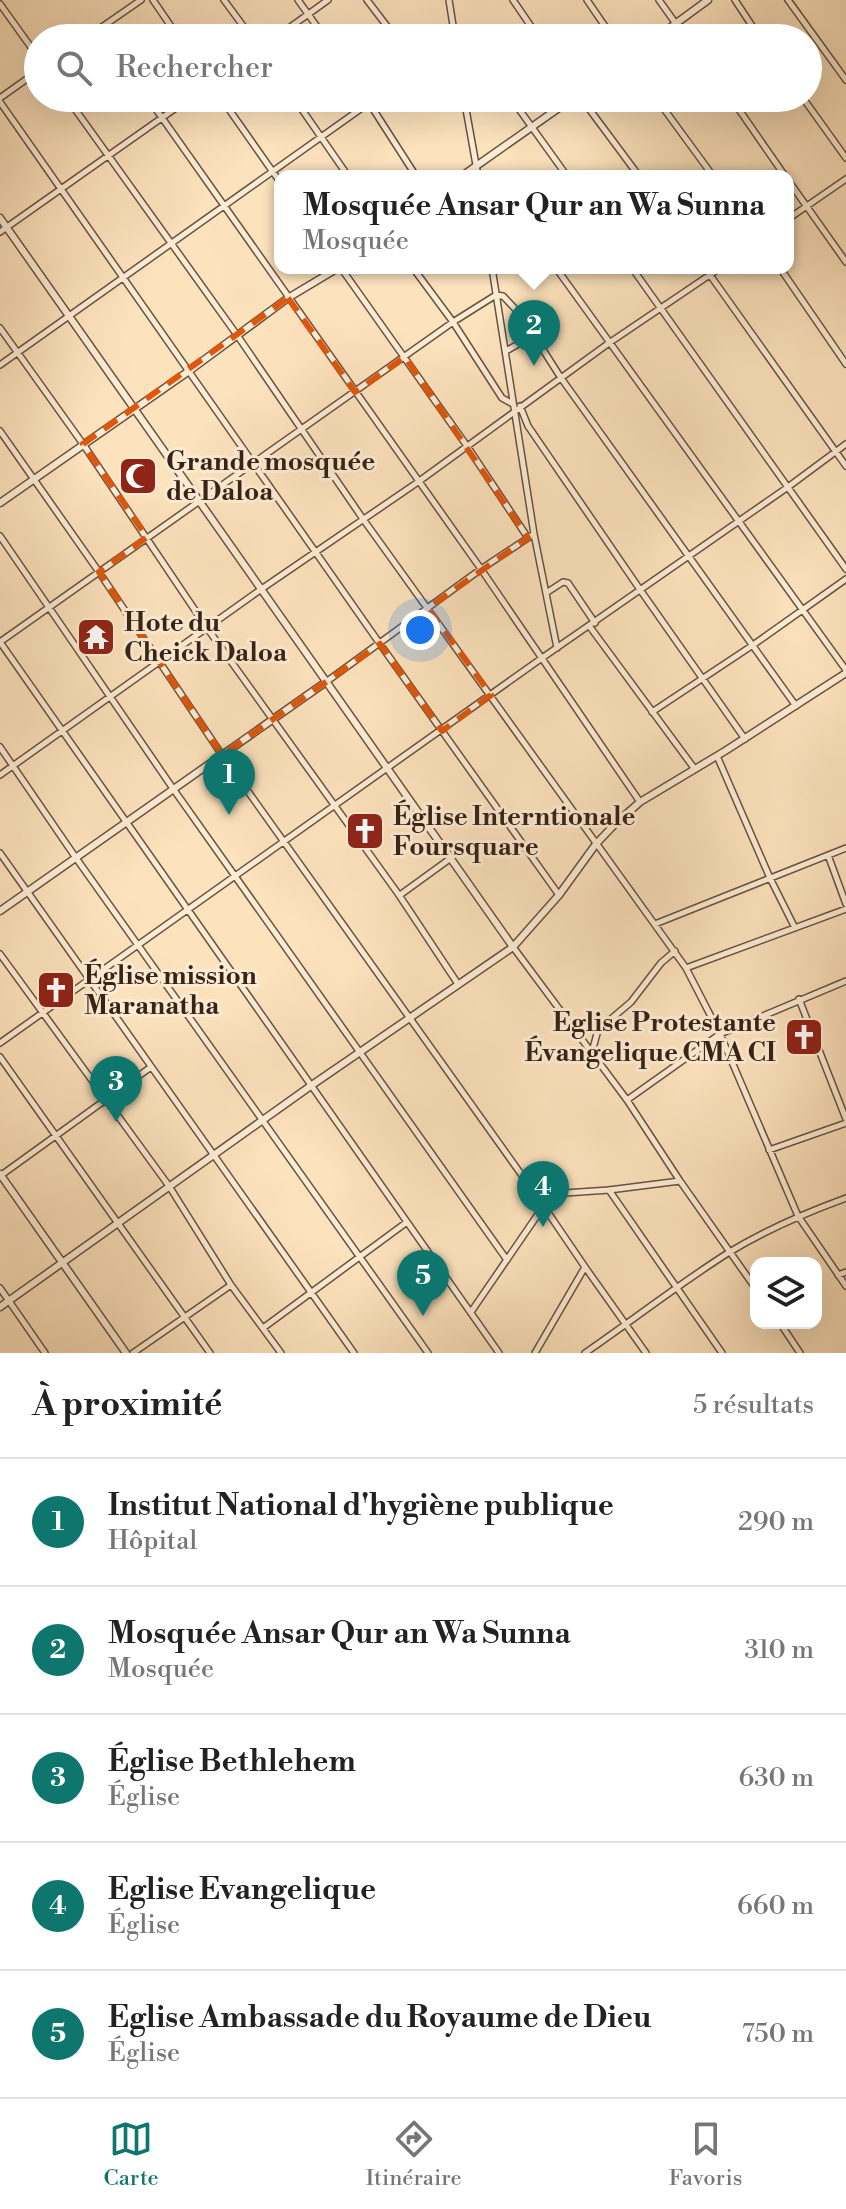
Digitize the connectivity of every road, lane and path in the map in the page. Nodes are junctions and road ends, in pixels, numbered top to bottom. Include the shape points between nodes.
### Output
1 (141, 0) edge
2 (153, 0) edge
3 (224, 0) edge
4 (298, 0) edge
5 (328, 0) edge
6 (367, 0) edge
7 (449, 0) edge
8 (513, 0) edge
9 (587, 0) edge
10 (659, 0) edge
11 (708, 0) edge
12 (735, 0) edge
13 (788, 0) edge
14 (0, 4) edge
15 (308, 14) junction
16 (675, 23) joint
17 (106, 24) edge
18 (169, 24) edge
19 (242, 24) edge
20 (294, 24) edge
21 (315, 24) edge
22 (385, 24) edge
23 (453, 24) edge
24 (529, 24) edge
25 (603, 24) edge
26 (751, 24) edge
27 (805, 24) edge
28 (24, 37) edge
29 (822, 47) edge
30 (846, 80) edge
31 (24, 82) edge
32 (0, 100) edge
33 (77, 112) edge
34 (158, 112) edge
35 (169, 112) edge
36 (231, 112) edge
37 (304, 112) edge
38 (353, 112) edge
39 (376, 112) edge
40 (466, 112) edge
41 (521, 112) edge
42 (553, 112) edge
43 (591, 112) edge
44 (666, 112) edge
45 (741, 112) edge
46 (813, 112) edge
47 (162, 117) junction
48 (532, 127) junction
49 (321, 137) junction
50 (109, 156) junction
51 (846, 158) edge
52 (476, 166) junction
53 (276, 170) edge
54 (344, 170) edge
55 (412, 170) edge
56 (470, 170) edge
57 (477, 170) edge
58 (563, 170) edge
59 (635, 170) edge
60 (709, 170) edge
61 (780, 170) edge
62 (273, 172) joint
63 (846, 179) edge
64 (61, 189) junction
65 (794, 190) edge
66 (223, 206) junction
67 (805, 206) junction
68 (794, 214) edge
69 (0, 218) edge
70 (3, 230) edge
71 (171, 244) junction
72 (846, 262) edge
73 (330, 274) edge
74 (344, 274) edge
75 (417, 274) edge
76 (493, 274) edge
77 (560, 274) edge
78 (636, 274) edge
79 (784, 274) edge
80 (710, 275) joint
81 (122, 278) junction
82 (496, 295) junction
83 (288, 298) junction
84 (661, 309) junction
85 (70, 316) junction
86 (453, 322) junction
87 (0, 328) edge
88 (237, 335) junction
89 (534, 335) junction
90 (609, 343) junction
91 (506, 351) junction
92 (18, 352) junction
93 (405, 357) junction
94 (846, 364) edge
95 (0, 365) edge
96 (189, 371) junction
97 (561, 378) junction
98 (355, 392) junction
99 (516, 407) junction
100 (134, 408) junction
101 (302, 429) junction
102 (0, 431) edge
103 (83, 444) junction
104 (846, 444) edge
105 (467, 446) junction
106 (836, 451) junction
107 (253, 463) junction
108 (846, 466) edge
109 (33, 480) junction
110 (418, 482) junction
111 (788, 487) junction
112 (200, 501) junction
113 (0, 503) edge
114 (363, 519) junction
115 (739, 522) junction
116 (534, 534) junction
117 (0, 536) edge
118 (147, 537) junction
119 (528, 538) junction
120 (316, 551) junction
121 (690, 556) junction
122 (481, 569) junction
123 (846, 569) edge
124 (99, 572) junction
125 (846, 579) edge
126 (260, 590) junction
127 (641, 591) junction
128 (546, 593) junction
129 (50, 607) junction
130 (428, 608) junction
131 (803, 610) junction
132 (592, 625) junction
133 (207, 628) junction
134 (0, 642) edge
135 (380, 644) junction
136 (753, 645) junction
137 (557, 648) junction
138 (542, 658) junction
139 (160, 663) junction
140 (846, 672) edge
141 (703, 679) junction
142 (326, 682) junction
143 (491, 695) junction
144 (111, 696) junction
145 (796, 706) junction
146 (652, 712) junction
147 (273, 719) junction
148 (61, 730) junction
149 (442, 731) junction
150 (745, 739) junction
151 (0, 747) edge
152 (222, 755) junction
153 (717, 756) junction
154 (13, 766) junction
155 (694, 768) junction
156 (387, 769) junction
157 (0, 775) edge
158 (174, 790) junction
159 (640, 802) junction
160 (336, 806) junction
161 (126, 823) junction
162 (283, 842) junction
163 (596, 844) junction
164 (846, 848) edge
165 (0, 853) edge
166 (828, 855) junction
167 (76, 858) junction
168 (451, 858) junction
169 (235, 875) junction
170 (770, 878) junction
171 (27, 892) junction
172 (399, 895) junction
173 (559, 895) junction
174 (846, 907) edge
175 (188, 909) junction
176 (0, 911) edge
177 (655, 924) junction
178 (795, 928) junction
179 (138, 945) junction
180 (513, 947) junction
181 (675, 951) junction
182 (0, 954) edge
183 (686, 968) junction
184 (88, 979) junction
185 (846, 981) edge
186 (458, 984) junction
187 (799, 999) junction
188 (42, 1014) junction
189 (410, 1018) junction
190 (720, 1034) junction
191 (0, 1043) edge
192 (361, 1051) junction
193 (591, 1053) junction
194 (0, 1057) edge
195 (151, 1067) junction
196 (312, 1085) junction
197 (105, 1100) junction
198 (627, 1100) junction
199 (263, 1121) junction
200 (846, 1121) edge
201 (55, 1135) junction
202 (769, 1150) junction
203 (215, 1154) junction
204 (0, 1175) edge
205 (680, 1181) junction
206 (169, 1186) junction
207 (609, 1190) junction
208 (536, 1195) junction
209 (846, 1198) edge
210 (543, 1207) junction
211 (798, 1216) junction
212 (407, 1222) junction
213 (118, 1224) junction
214 (730, 1251) junction
215 (359, 1256) junction
216 (507, 1260) junction
217 (62, 1263) junction
218 (585, 1267) junction
219 (846, 1272) edge
220 (838, 1275) junction
221 (750, 1280) edge
222 (231, 1285) junction
223 (846, 1286) edge
224 (676, 1287) junction
225 (0, 1288) edge
226 (311, 1292) junction
227 (9, 1300) junction
228 (0, 1307) edge
229 (471, 1312) junction
230 (184, 1317) junction
231 (626, 1324) junction
232 (263, 1328) junction
233 (784, 1329) edge
234 (45, 1353) edge
235 (126, 1353) edge
236 (133, 1353) edge
237 (210, 1353) edge
238 (281, 1353) edge
239 (354, 1353) edge
240 (428, 1353) edge
241 (499, 1353) edge
242 (535, 1353) edge
243 (585, 1353) edge
244 (646, 1353) edge
245 (722, 1353) edge
246 (800, 1353) edge

1 - 17 street
2 - 18 street
3 - 19 street
4 - 15 street
5 - 15 street
6 - 22 street
7 - 23 street
8 - 24 street
9 - 25 street
10 - 16 street
11 - 16 street
12 - 26 street
13 - 27 street
14 - 28 street
15 - 20 street
15 - 21 street
29 - 30 street
31 - 32 street
32 - 64 street
33 - 50 street
34 - 47 street
35 - 47 street
36 - 62 street
37 - 49 street
38 - 49 street
39 - 55 street
40 - 52 street
41 - 48 street
42 - 48 street
43 - 59 street
44 - 60 street
45 - 61 street
46 - 51 street
47 - 50 street
47 - 66 street
48 - 52 street
48 - 58 street
49 - 53 street
49 - 54 street
50 - 64 street
50 - 71 street
52 - 56 street
52 - 57 street
62 - 66 street
63 - 67 street
64 - 70 street
64 - 81 street
65 - 67 street
66 - 71 street
66 - 83 street
67 - 68 street
67 - 72 street
69 - 70 street
70 - 85 street
71 - 81 street
71 - 88 street
73 - 83 street
74 - 93 street
75 - 86 street
76 - 82 street
77 - 90 street
78 - 84 street
79 - 94 street
80 - 84 street
80 - 106 street
81 - 85 street
81 - 96 street
82 - 86 street
82 - 89 street via 509,301
82 - 91 street
83 - 88 street
83 - 98 street
84 - 90 street
84 - 111 street
85 - 92 street
85 - 100 street
86 - 93 street
86 - 99 street via 502,398
87 - 92 street
88 - 96 street
88 - 101 street
89 - 91 street
89 - 97 street
90 - 97 street
90 - 115 street
91 - 99 street
92 - 95 street
92 - 103 street
93 - 98 street
93 - 105 street
96 - 100 street
96 - 107 street
97 - 99 street
97 - 121 street
98 - 101 street
98 - 110 street
99 - 105 street
99 - 116 street
99 - 127 street
100 - 103 street
100 - 112 street
101 - 107 street
101 - 114 street
102 - 109 street
103 - 109 street
103 - 118 street
104 - 106 street
105 - 110 street
105 - 119 street
106 - 108 street
106 - 111 street
107 - 112 street
107 - 120 street
109 - 113 street
109 - 124 street
110 - 114 street
110 - 122 street
111 - 115 street
111 - 123 street
112 - 118 street
112 - 126 street
114 - 120 street
114 - 130 street
115 - 121 street
115 - 131 street
116 - 119 street
116 - 128 street
117 - 129 street
118 - 124 street
118 - 133 street
119 - 122 street
120 - 126 street
120 - 135 street
121 - 127 street
121 - 136 street
122 - 130 street
122 - 138 street
124 - 129 street
124 - 139 street
125 - 131 street
126 - 133 street
126 - 142 street
127 - 132 street
127 - 141 street
128 - 132 street via 568,583
128 - 137 street
129 - 134 street
129 - 144 street
130 - 135 street
130 - 143 street
131 - 136 street
131 - 140 street
132 - 137 street
132 - 146 street
133 - 139 street
133 - 147 street
134 - 148 street
135 - 142 street
135 - 149 street
136 - 141 street
136 - 145 street
137 - 138 street
138 - 143 street
138 - 159 street
139 - 144 street
139 - 152 street
140 - 145 street
141 - 146 street
141 - 150 street
142 - 147 street
142 - 156 street
143 - 149 street
143 - 163 street
144 - 148 street
144 - 158 street
145 - 150 street
146 - 155 street
147 - 152 street
147 - 160 street
148 - 154 street
148 - 161 street
149 - 156 street
149 - 173 street
150 - 153 street
151 - 154 street
152 - 158 street
152 - 162 street
153 - 155 street
153 - 170 street
154 - 157 street
154 - 167 street
155 - 159 street
156 - 160 street
156 - 168 street
158 - 161 street
158 - 169 street
159 - 163 street
160 - 162 street
160 - 172 street
161 - 167 street
161 - 175 street
162 - 169 street
162 - 189 street
163 - 173 street
163 - 177 street
164 - 166 street
165 - 171 street
166 - 170 street
166 - 174 street
167 - 171 street
167 - 179 street
168 - 172 street
168 - 180 street
169 - 175 street
169 - 192 street
170 - 177 street
170 - 178 street
171 - 176 street
171 - 184 street
172 - 186 street
173 - 180 street
174 - 178 street
175 - 179 street
175 - 196 street
177 - 181 street
178 - 183 street
179 - 184 street
179 - 199 street
180 - 186 street
180 - 193 street
181 - 183 street
181 - 193 street via 631,1002 598,1030
182 - 188 street
183 - 190 street
184 - 188 street
184 - 195 street
185 - 187 street
186 - 189 street
187 - 190 street
187 - 200 street
188 - 191 street
188 - 197 street
189 - 192 street
189 - 208 street
190 - 198 street
190 - 202 street
192 - 196 street
192 - 216 street
193 - 198 street
194 - 201 street
195 - 197 street
195 - 203 street
196 - 199 street
196 - 212 street
197 - 201 street
197 - 206 street
198 - 205 street
199 - 203 street
199 - 215 street
200 - 202 street
201 - 204 street
201 - 213 street
202 - 211 street
203 - 206 street
203 - 226 street
204 - 217 street
205 - 207 street
205 - 214 street
206 - 213 street
206 - 222 street
207 - 208 street
207 - 224 street
208 - 210 street
209 - 211 street
210 - 216 street
210 - 218 street
211 - 214 street
211 - 220 street
212 - 215 street
212 - 229 street
213 - 217 street
213 - 230 street
214 - 221 street
214 - 224 street
215 - 226 street
215 - 240 street
216 - 229 street
217 - 227 street
217 - 235 street
218 - 231 street
218 - 242 street
219 - 220 street
220 - 223 street
222 - 230 street
222 - 232 street
224 - 231 street
224 - 245 street
225 - 227 street
226 - 232 street
226 - 239 street
227 - 228 street
227 - 234 street
229 - 241 street
230 - 236 street
230 - 237 street
231 - 243 street
231 - 244 street
232 - 238 street
233 - 246 street

